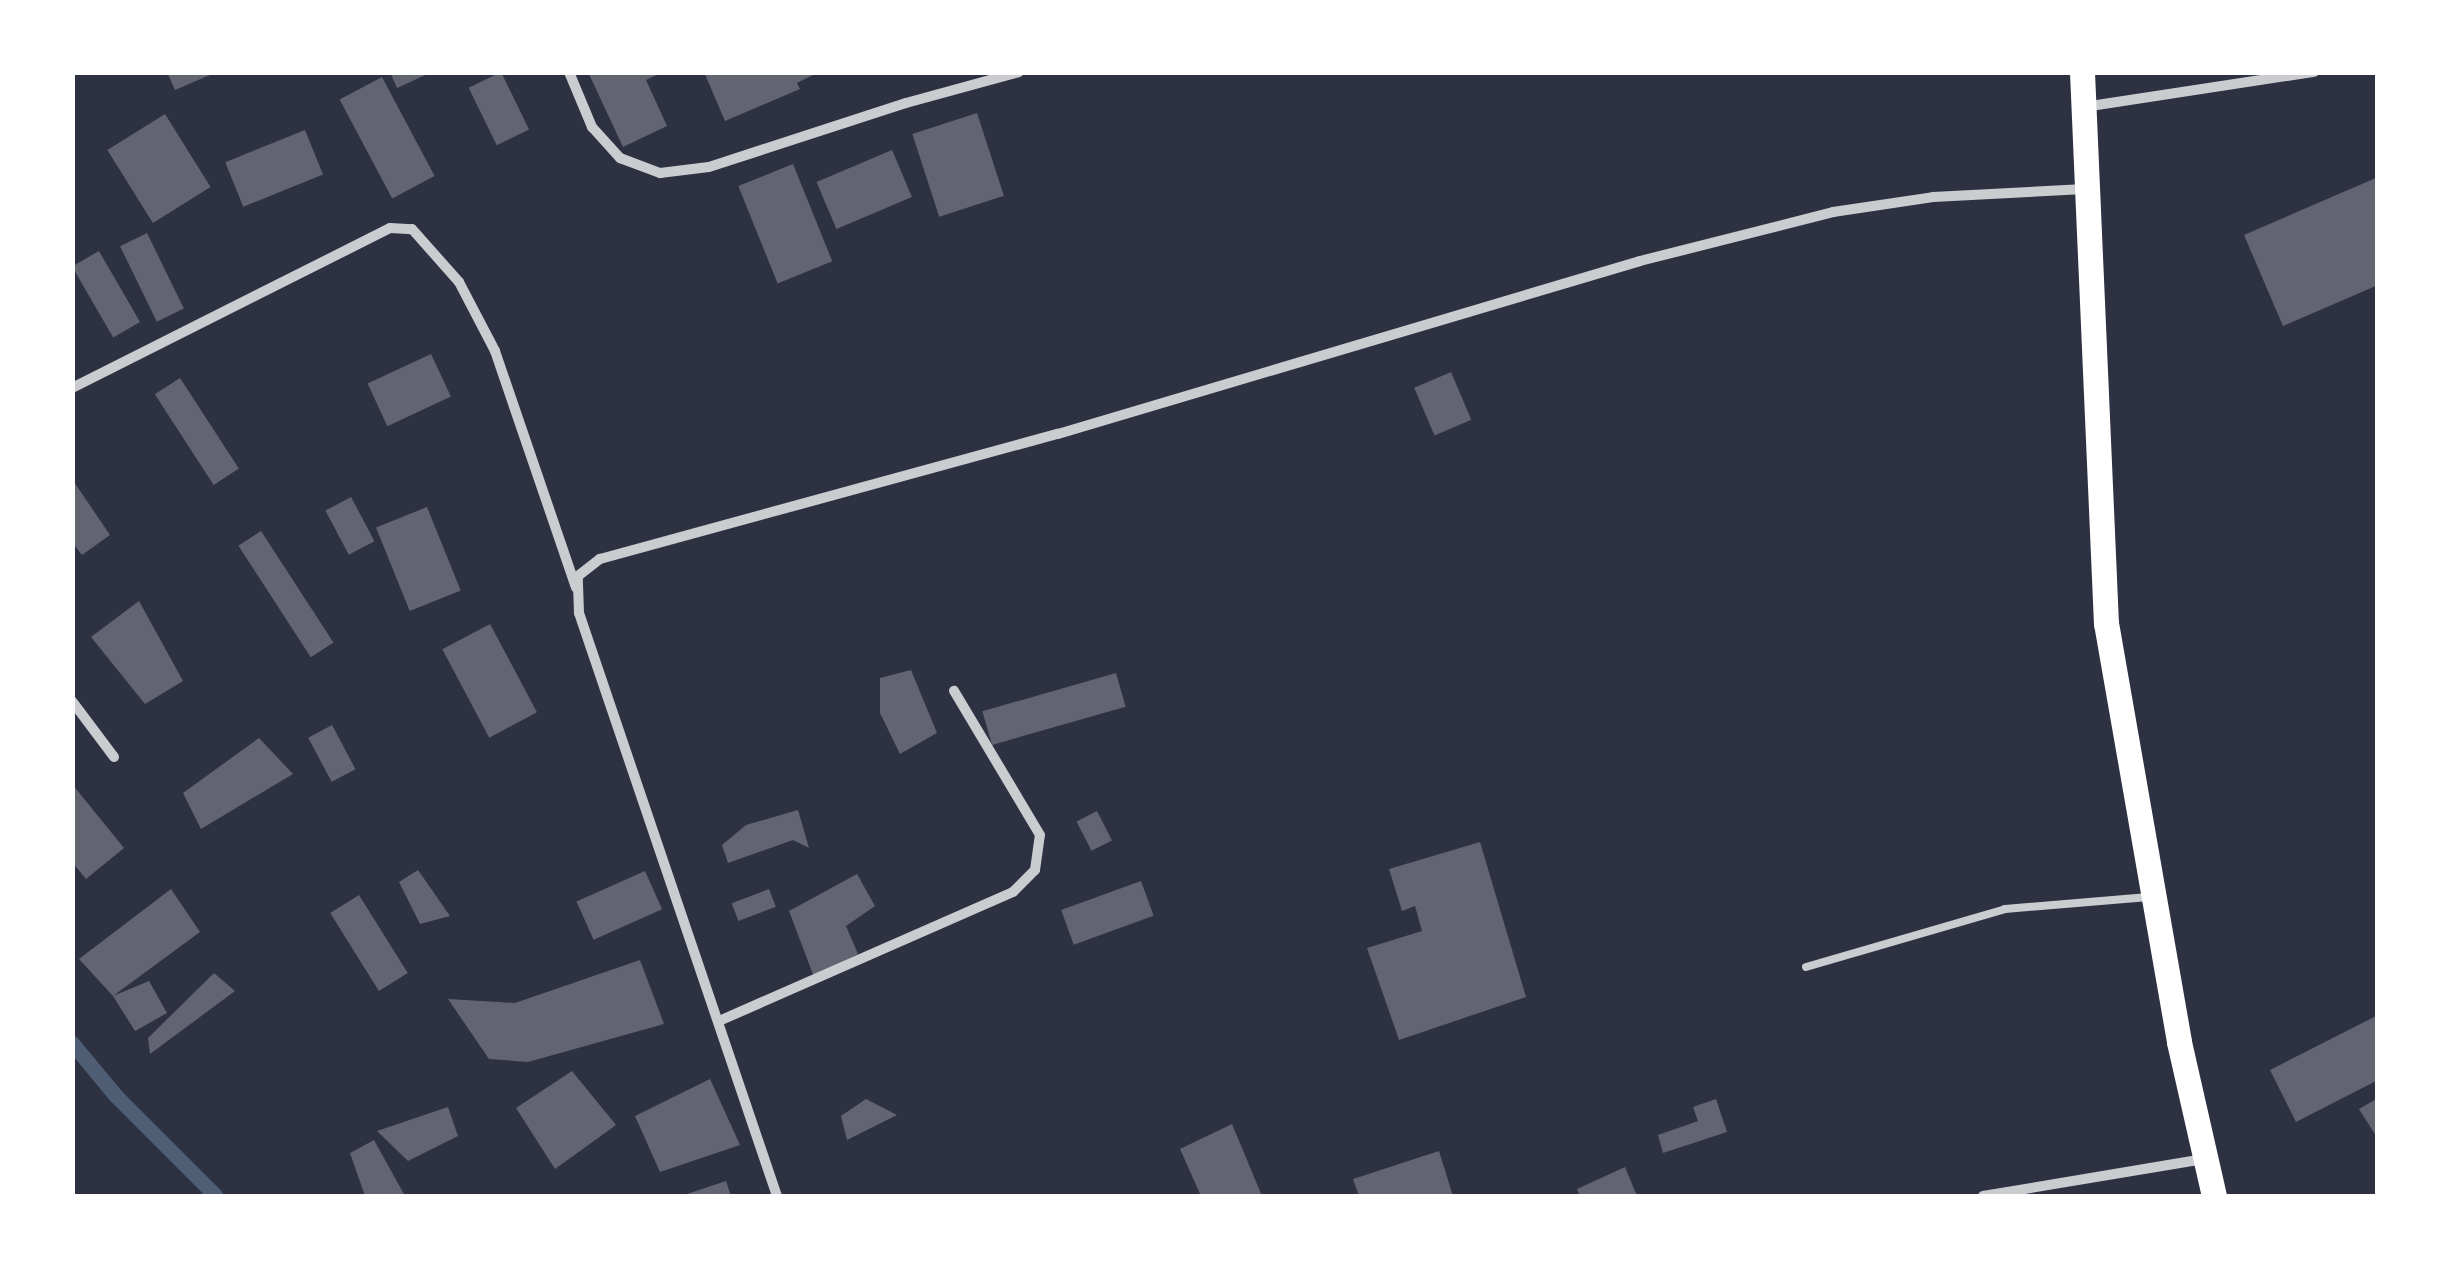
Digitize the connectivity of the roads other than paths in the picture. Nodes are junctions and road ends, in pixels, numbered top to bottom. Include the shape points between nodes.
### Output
1 (569, 72) edge
2 (1019, 72) edge
3 (2082, 72) edge
4 (2314, 72) edge
5 (2083, 107) junction
6 (2086, 189) junction
7 (72, 388) edge
8 (576, 588) junction
9 (954, 691) dead end
10 (72, 702) edge
11 (114, 757) dead end
12 (2153, 896) junction
13 (1806, 967) dead end
14 (719, 1021) junction
15 (2206, 1159) junction
16 (777, 1196) edge
17 (1983, 1196) edge
18 (2214, 1196) edge

1 - 2 street via 592,126 620,158 660,173 710,167
3 - 5 main road
4 - 5 street
5 - 6 main road
6 - 8 street via 1934,197 1833,212 1640,262 1058,434 600,559 578,576
6 - 12 main road via 2106,623
7 - 8 street via 390,228 412,229 459,282 495,351
8 - 14 street via 585,632
9 - 14 street via 1040,836 1035,870 1013,892
10 - 11 street
12 - 13 lane via 2005,909
12 - 15 main road
14 - 16 street
15 - 17 street
15 - 18 main road

